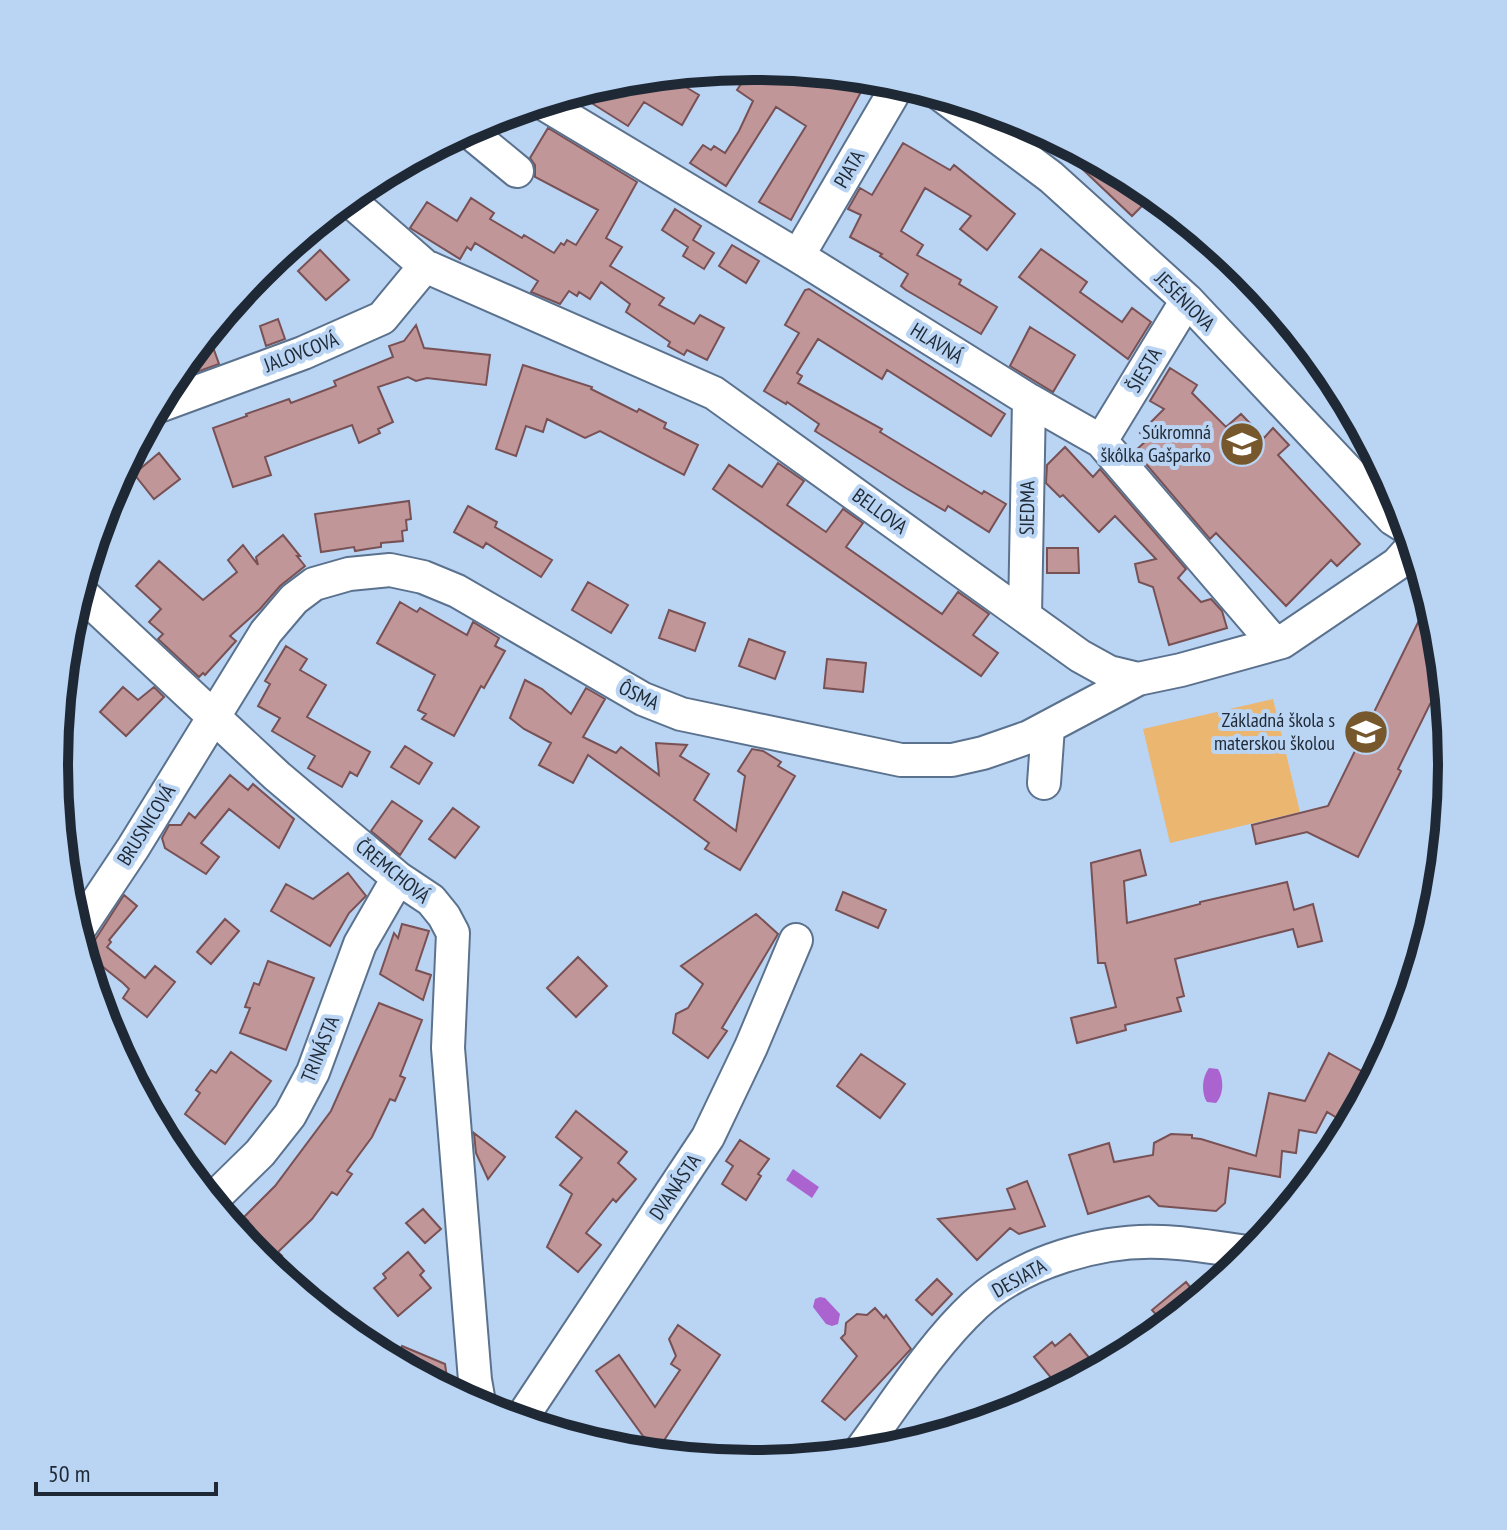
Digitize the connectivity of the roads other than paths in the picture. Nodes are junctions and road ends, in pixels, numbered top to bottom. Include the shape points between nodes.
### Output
1 (893, 94) edge
2 (554, 110) edge
3 (966, 114) edge
4 (477, 138) edge
5 (517, 171) dead end
6 (358, 205) edge
7 (798, 256) junction
8 (425, 266) junction
9 (1187, 300) junction
10 (1029, 400) junction
11 (174, 401) edge
12 (1101, 441) junction
13 (1393, 519) edge
14 (1406, 554) edge
15 (88, 600) edge
16 (1025, 615) junction
17 (1282, 642) junction
18 (1138, 679) junction
19 (214, 717) junction
20 (1038, 732) junction
21 (1044, 783) dead end
22 (398, 878) junction
23 (86, 919) edge
24 (796, 940) dead end
25 (219, 1193) edge
26 (1237, 1251) edge
27 (477, 1392) edge
28 (524, 1410) edge
29 (868, 1440) edge

1 - 7 street, PIATA
2 - 7 street, HLAVNÁ
3 - 9 street, JESÉNIOVA via 1051,177
4 - 5 street
6 - 8 street, BELLOVA
7 - 10 street, HLAVNÁ
8 - 11 street, JALOVCOVÁ via 382,318
8 - 16 street, BELLOVA via 714,393
9 - 12 street, ŠIESTA
9 - 13 street, JESÉNIOVA
10 - 12 street, HLAVNÁ
10 - 16 street, SIEDMA
12 - 17 street, HLAVNÁ via 1270,638
14 - 17 street, BELLOVA
15 - 19 street, ČREMCHOVÁ
16 - 18 street, BELLOVA via 1094,665
17 - 18 street, BELLOVA
18 - 20 street, ÔSMA
19 - 20 street, ÔSMA via 254,650 294,599 314,584 390,570 457,591 643,699 681,714 901,760 952,760
19 - 22 street, ČREMCHOVÁ
19 - 23 street, BRUSNICOVÁ
20 - 21 street
22 - 25 street, TRINÁSTA via 360,944 313,1072 290,1115
22 - 27 street, ČREMCHOVÁ via 431,900 453,933 448,1048
24 - 28 street, DVANÁSTA via 708,1137
26 - 29 street, DESIATA via 1162,1242 1122,1244 1082,1250 1024,1272 976,1304

